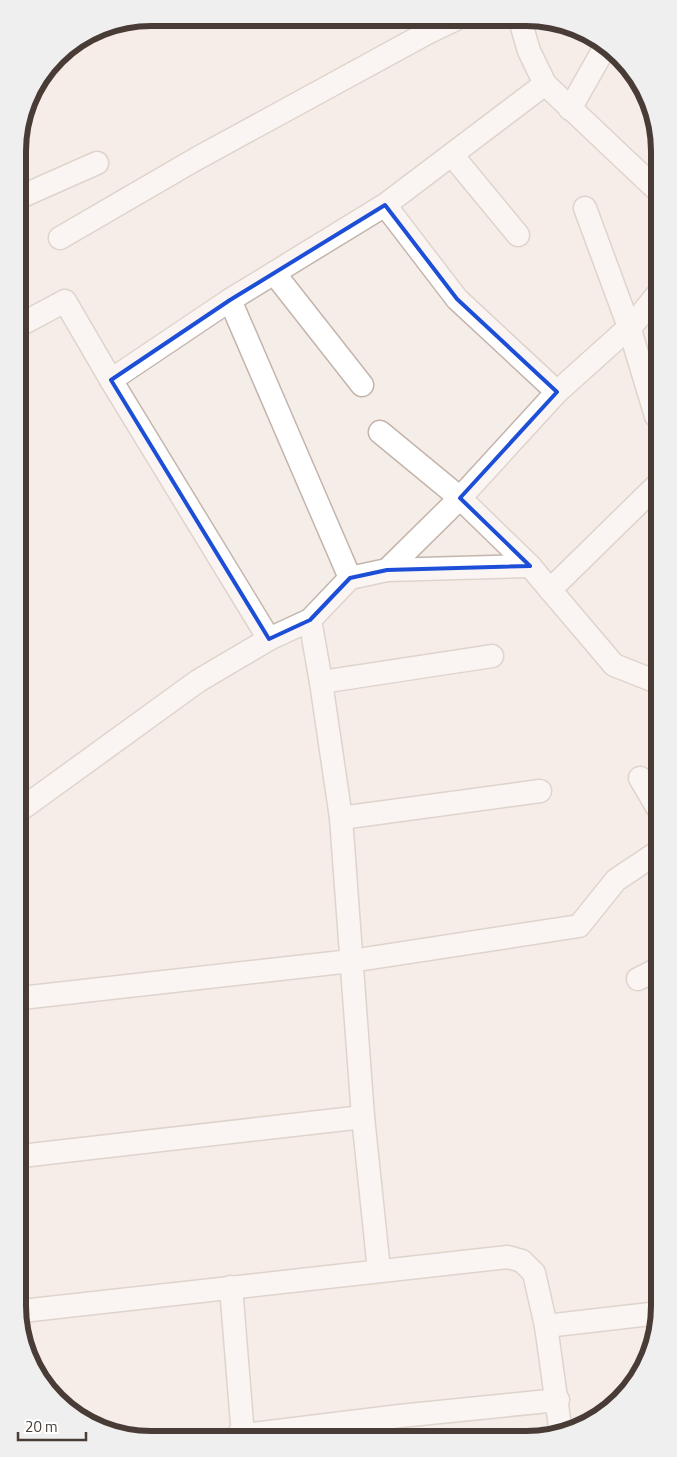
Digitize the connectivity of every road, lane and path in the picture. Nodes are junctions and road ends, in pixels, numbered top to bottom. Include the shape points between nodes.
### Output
1 (441, 26) edge
2 (522, 26) edge
3 (602, 52) edge
4 (545, 84) junction
5 (570, 109) junction
6 (452, 155) junction
7 (97, 163) dead end
8 (651, 184) edge
9 (27, 194) edge
10 (385, 205) junction
11 (585, 208) dead end
12 (518, 235) dead end
13 (60, 238) dead end
14 (274, 273) junction
15 (230, 300) junction
16 (651, 302) edge
17 (27, 321) edge
18 (629, 327) junction
19 (111, 380) junction
20 (362, 385) dead end
21 (557, 392) junction
22 (651, 399) edge
23 (380, 432) dead end
24 (651, 491) edge
25 (460, 498) junction
26 (530, 566) junction
27 (387, 570) junction
28 (350, 578) junction
29 (550, 590) junction
30 (310, 620) junction
31 (269, 639) junction
32 (492, 656) dead end
33 (651, 679) edge
34 (321, 682) junction
35 (640, 778) dead end
36 (540, 791) dead end
37 (650, 796) edge
38 (26, 805) edge
39 (341, 818) junction
40 (650, 857) edge
41 (351, 961) junction
42 (650, 973) edge
43 (638, 979) dead end
44 (26, 997) edge
45 (363, 1116) junction
46 (26, 1156) edge
47 (378, 1270) junction
48 (231, 1287) junction
49 (26, 1311) edge
50 (650, 1314) edge
51 (546, 1326) junction
52 (558, 1400) junction
53 (560, 1425) edge
54 (401, 1426) edge
55 (241, 1431) edge
56 (321, 1431) edge

1 - 13 street via 196,159
2 - 4 street via 529,51
3 - 5 street
4 - 5 street
4 - 6 street
5 - 8 street
6 - 10 street
6 - 12 street
7 - 9 street
10 - 14 street
10 - 21 street via 458,299
11 - 18 street
14 - 15 street
14 - 20 street
15 - 19 street
15 - 28 street
16 - 18 street
17 - 19 street via 66,301
18 - 21 street
18 - 22 street
19 - 31 street
21 - 25 street
23 - 25 street
24 - 29 street
25 - 26 street
25 - 27 street
26 - 27 street
26 - 29 street
27 - 28 street
28 - 30 street
29 - 33 street via 614,665
30 - 31 street
30 - 34 street
31 - 38 street via 198,681
32 - 34 street
34 - 39 street
35 - 37 street
36 - 39 street
39 - 41 street
40 - 41 street via 616,880 579,926
41 - 44 street
41 - 45 street
42 - 43 street
45 - 46 street
45 - 47 street
47 - 48 street
47 - 51 street via 508,1257 522,1261 534,1273
48 - 49 street
48 - 55 street
50 - 51 street
51 - 52 street
52 - 53 street
52 - 54 street
54 - 56 street

